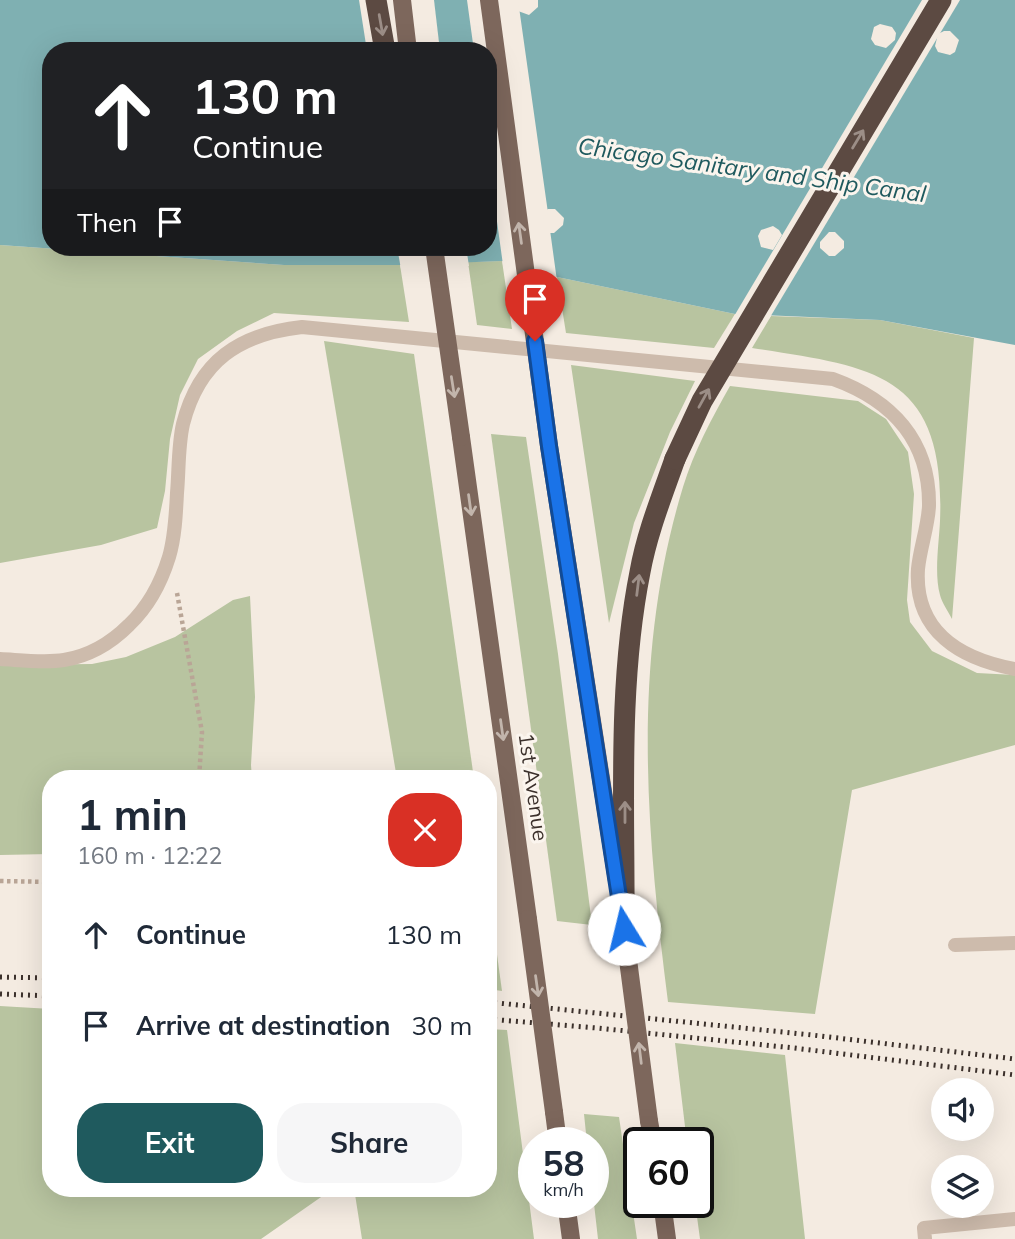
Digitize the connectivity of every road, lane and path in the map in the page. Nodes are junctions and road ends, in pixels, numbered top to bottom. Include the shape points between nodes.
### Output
1 (376, 0) edge
2 (402, 0) edge
3 (489, 0) edge
4 (941, 0) edge
5 (383, 42) edge
6 (407, 42) edge
7 (495, 42) edge
8 (497, 59) edge
9 (429, 256) edge
10 (435, 256) edge
11 (444, 325) junction
12 (170, 555) junction
13 (0, 659) edge
14 (1015, 669) edge
15 (200, 770) edge
16 (0, 881) edge
17 (42, 881) edge
18 (624, 929) junction
19 (1015, 943) edge
20 (955, 945) dead end
21 (556, 1127) edge
22 (650, 1127) edge
23 (568, 1218) edge
24 (664, 1218) edge
25 (1015, 1219) edge
26 (571, 1239) edge
27 (667, 1239) edge
28 (925, 1239) edge

1 -> 5 highway
2 - 6 main road
7 -> 3 main road, bridge
18 -> 4 highway, bridge via 625,687 640,571 657,511 702,401
18 -> 8 main road, bridge via 549,446
9 - 11 highway, bridge
10 - 11 main road, 1st Avenue, bridge
11 -> 21 main road, 1st Avenue, bridge
12 - 13 lane via 142,613 94,651 64,660
12 - 14 lane via 183,426 192,398 207,371 225,353 275,330 302,327 833,379 860,389 894,414 912,437 923,462 929,509 918,590 925,613 951,645 969,657
12 - 15 path via 202,732
16 - 17 path
22 -> 18 main road, bridge
19 - 20 lane
23 - 26 main road
24 - 27 main road
25 - 28 lane via 924,1228

